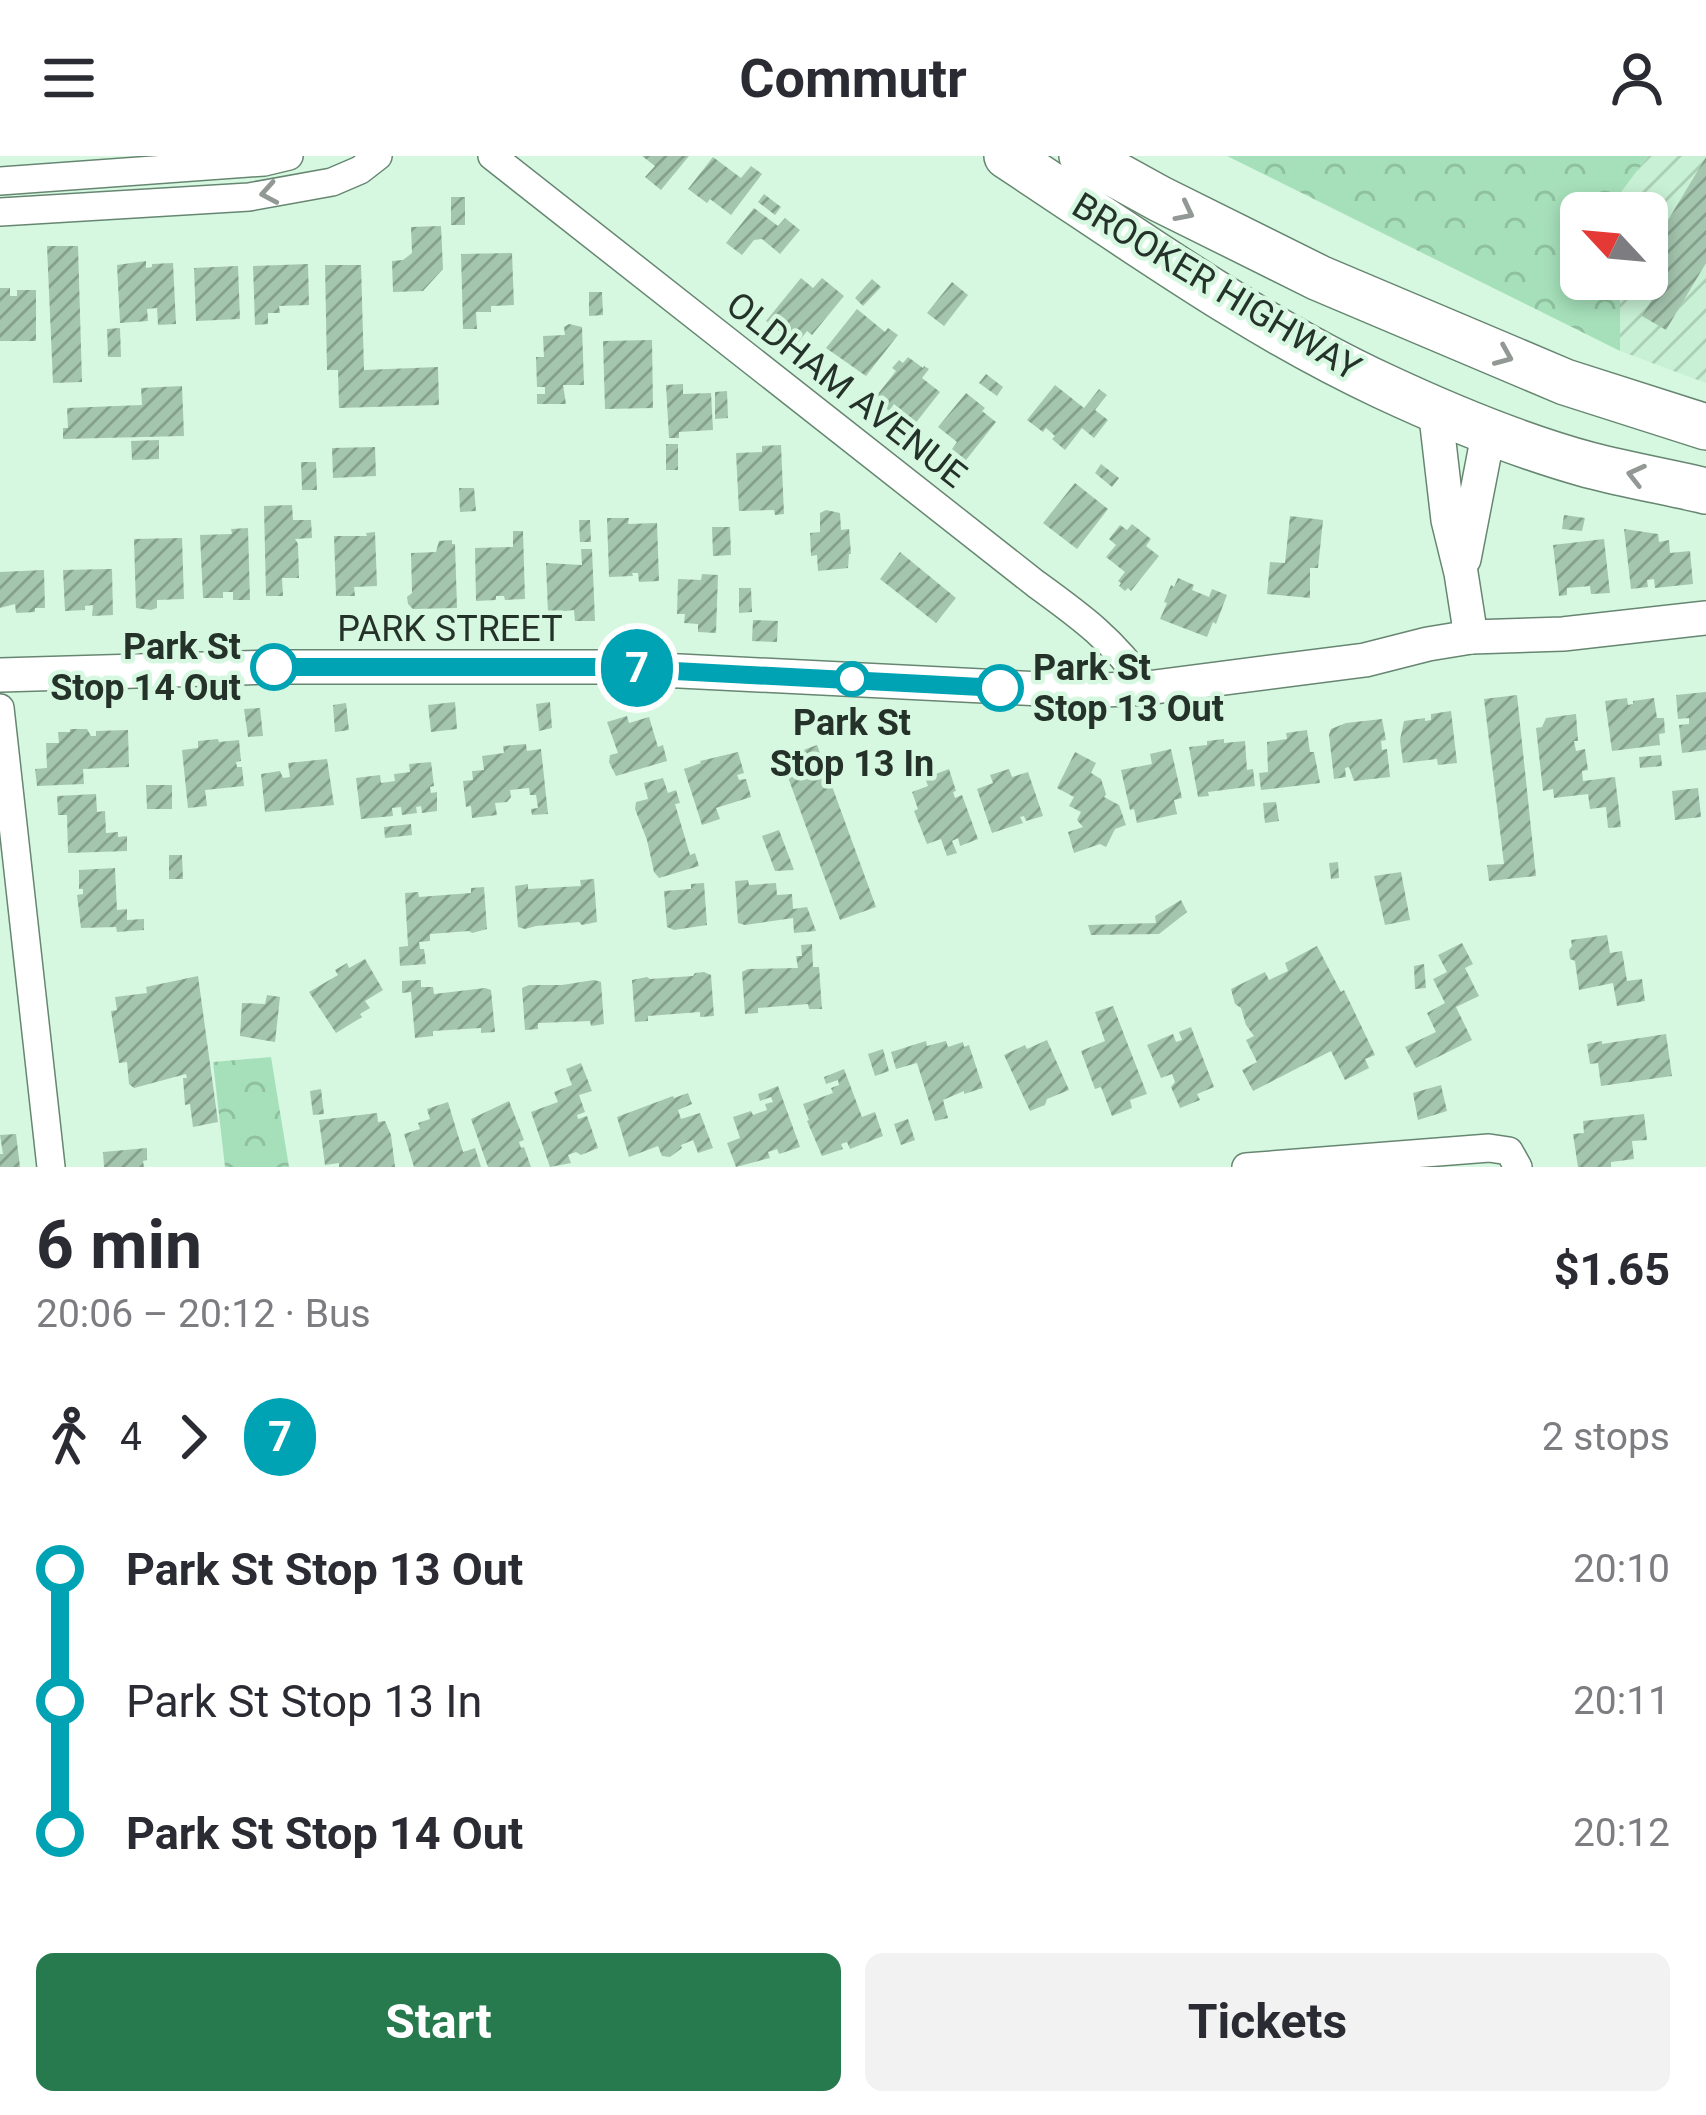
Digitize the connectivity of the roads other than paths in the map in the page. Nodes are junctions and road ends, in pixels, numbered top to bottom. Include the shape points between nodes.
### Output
1 (289, 156) edge
2 (378, 156) edge
3 (492, 156) edge
4 (1007, 156) edge
5 (1082, 156) edge
6 (0, 182) edge
7 (0, 212) edge
8 (1319, 278) junction
9 (1435, 408) junction
10 (1706, 427) edge
11 (1489, 430) junction
12 (1567, 457) junction
13 (1706, 491) edge
14 (1473, 505) junction
15 (1461, 573) junction
16 (1706, 618) edge
17 (1471, 637) junction
18 (0, 675) edge
19 (1147, 688) junction
20 (0, 708) edge
21 (1514, 1159) edge
22 (51, 1167) edge
23 (1246, 1167) edge

1 - 6 street
2 -> 7 street via 332,182 249,197
3 - 19 street, OLDHAM AVENUE via 1095,627
4 - 9 highway, BROOKER HIGHWAY via 1231,303
5 -> 8 highway, BROOKER HIGHWAY
8 -> 10 highway, BROOKER HIGHWAY via 1565,382
8 - 11 highway via 1352,309 1465,373
9 - 11 highway, BROOKER HIGHWAY
9 - 15 street
11 - 12 highway, BROOKER HIGHWAY
11 - 14 street
13 -> 12 highway, BROOKER HIGHWAY
12 - 14 street via 1507,463
14 - 15 street
15 - 17 street
16 - 17 street, PARK STREET
17 - 19 street, PARK STREET via 1365,661
18 - 19 street, PARK STREET via 599,667 1020,690
20 - 22 street
21 - 23 street via 1489,1148

